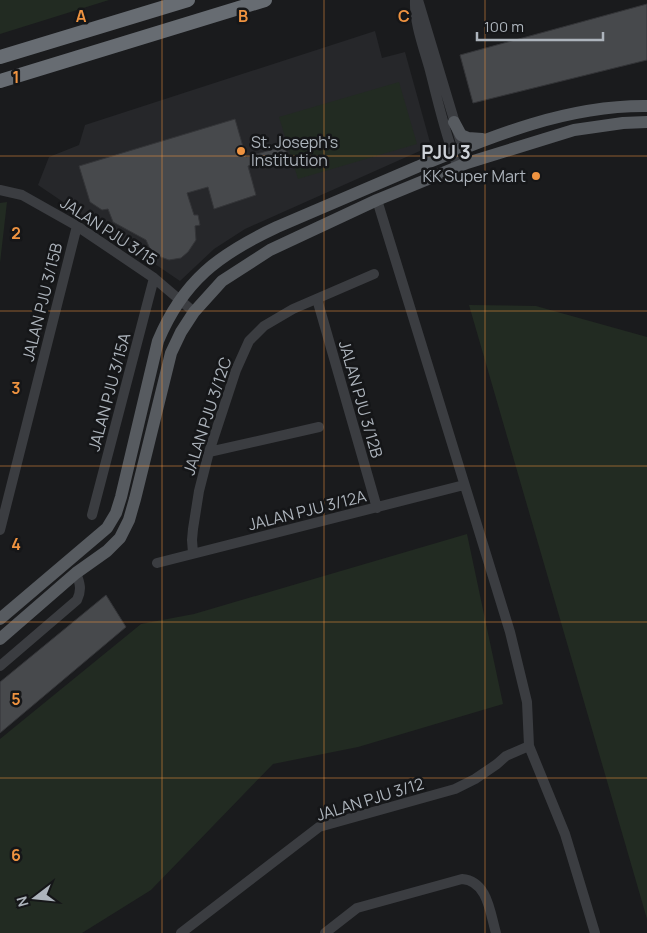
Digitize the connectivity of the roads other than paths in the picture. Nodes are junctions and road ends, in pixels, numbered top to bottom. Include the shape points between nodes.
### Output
1 (188, 0) edge
2 (265, 0) edge
3 (417, 0) edge
4 (0, 57) edge
5 (0, 81) edge
6 (647, 106) edge
7 (454, 122) junction
8 (647, 122) edge
9 (487, 139) junction
10 (457, 150) junction
11 (462, 165) junction
12 (0, 190) edge
13 (377, 200) junction
14 (77, 226) junction
15 (374, 274) dead end
16 (154, 278) junction
17 (180, 299) junction
18 (317, 299) junction
19 (194, 312) junction
20 (319, 427) dead end
21 (209, 452) junction
22 (464, 485) junction
23 (377, 508) junction
24 (92, 515) dead end
25 (0, 530) edge
26 (193, 553) junction
27 (157, 563) dead end
28 (76, 573) junction
29 (0, 619) edge
30 (0, 639) edge
31 (0, 666) edge
32 (529, 746) junction
33 (180, 933) edge
34 (325, 933) edge
35 (496, 933) edge
36 (595, 933) edge

1 - 4 highway
2 - 5 highway
3 - 7 street
3 - 10 street via 415,11 423,45
6 - 9 main road via 585,110
7 - 9 main road via 461,135
7 - 10 street
8 - 11 main road via 574,130
9 - 10 main road
10 - 11 street
10 - 17 main road via 252,239 213,264
11 - 13 main road
12 - 14 street, JALAN PJU 3/15 via 22,195
13 - 19 main road via 270,250 222,281
13 - 22 street
14 - 16 street, JALAN PJU 3/15
14 - 25 street, JALAN PJU 3/15B
15 - 18 street, JALAN PJU 3/12C
16 - 17 street, JALAN PJU 3/15
16 - 24 street, JALAN PJU 3/15A
17 - 19 street, JALAN PJU 3/15
17 - 29 main road via 158,341 116,513 107,528 93,541
18 - 21 street, JALAN PJU 3/12C via 264,326 249,341
18 - 23 street, JALAN PJU 3/12B
19 - 28 main road via 171,353 129,520 120,538
20 - 21 street
21 - 26 street, JALAN PJU 3/12C via 199,491
22 - 23 street, JALAN PJU 3/12A
22 - 32 street via 510,632 529,715
23 - 26 street, JALAN PJU 3/12A
26 - 27 street, JALAN PJU 3/12A
28 - 30 main road
28 - 31 street via 80,587 77,600
32 - 33 street, JALAN PJU 3/12 via 506,756 455,790 319,827
32 - 36 street via 565,834
34 - 35 street via 357,908 462,879 475,882 484,890

